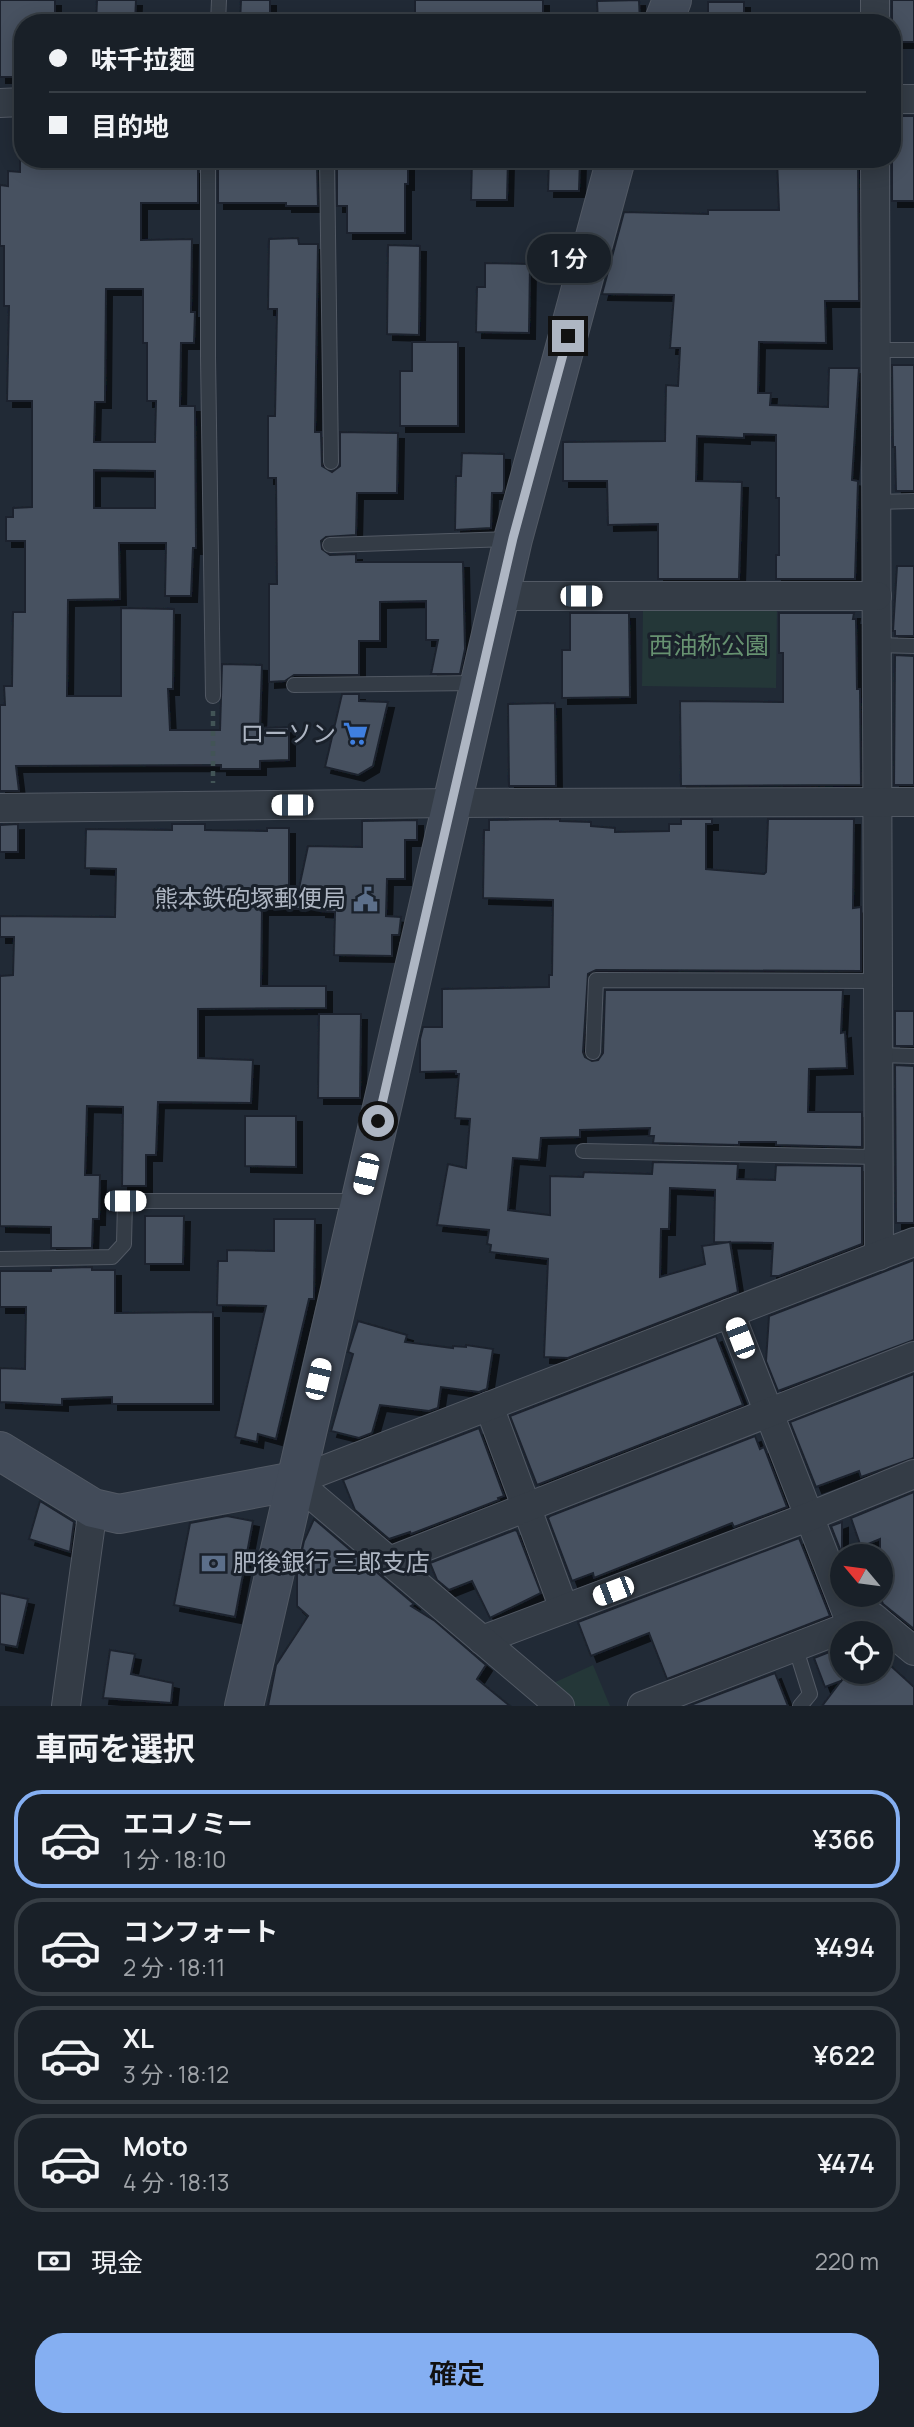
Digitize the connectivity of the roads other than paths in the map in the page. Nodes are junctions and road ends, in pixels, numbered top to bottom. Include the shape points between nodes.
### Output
1 (208, 168) edge
2 (327, 168) edge
3 (614, 168) edge
4 (875, 168) edge
5 (876, 350) junction
6 (914, 350) edge
7 (331, 462) dead end
8 (914, 501) edge
9 (876, 502) junction
10 (513, 538) junction
11 (330, 545) dead end
12 (500, 596) junction
13 (877, 596) junction
14 (877, 645) junction
15 (914, 646) edge
16 (480, 683) junction
17 (293, 685) dead end
18 (213, 696) road end
19 (878, 802) junction
20 (914, 802) edge
21 (452, 803) junction
22 (0, 808) edge
23 (878, 981) junction
24 (593, 1052) dead end
25 (879, 1055) junction
26 (914, 1055) edge
27 (583, 1151) dead end
28 (879, 1157) junction
29 (359, 1201) junction
30 (914, 1242) edge
31 (879, 1256) junction
32 (0, 1259) edge
33 (730, 1313) junction
34 (914, 1356) edge
35 (489, 1406) junction
36 (769, 1413) junction
37 (0, 1451) edge
38 (914, 1474) edge
39 (295, 1481) junction
40 (527, 1507) junction
41 (93, 1508) junction
42 (808, 1517) junction
43 (389, 1561) junction
44 (564, 1609) junction
45 (850, 1621) edge
46 (860, 1621) edge
47 (878, 1621) edge
48 (830, 1632) edge
49 (893, 1634) edge
50 (482, 1640) junction
51 (795, 1646) junction
52 (914, 1651) edge
53 (65, 1706) edge
54 (244, 1706) edge
55 (560, 1706) edge
56 (642, 1706) edge
57 (800, 1706) edge

1 - 18 lane
2 - 7 lane
3 - 10 street
4 - 5 street
5 - 6 lane
5 - 9 street
8 - 9 lane
9 - 13 street
10 - 11 lane
10 - 12 street
12 - 13 street
12 - 16 street
13 - 14 street
14 - 15 lane
14 - 19 street
16 - 17 lane
16 - 21 street
19 - 20 street
19 - 21 street
19 - 23 street
21 - 22 street
21 - 29 street
23 - 24 lane via 596,980
23 - 25 street
25 - 26 lane
25 - 28 street
27 - 28 lane
28 - 31 street
29 - 32 lane via 125,1201 124,1244 112,1257
29 - 39 street
30 - 31 street
31 - 33 street
33 - 35 street
33 - 36 street
34 - 36 street
35 - 39 street
35 - 40 street
36 - 40 street
36 - 42 street
37 - 41 street
38 - 42 street
39 - 41 street via 119,1514
39 - 43 street
39 - 54 street
40 - 43 street
40 - 44 street
41 - 53 street
42 - 44 street
42 - 45 street
43 - 50 street
44 - 50 street
46 - 47 street via 873,1617
48 - 51 street
49 - 52 street
50 - 55 street
51 - 56 street
51 - 57 lane via 810,1694

